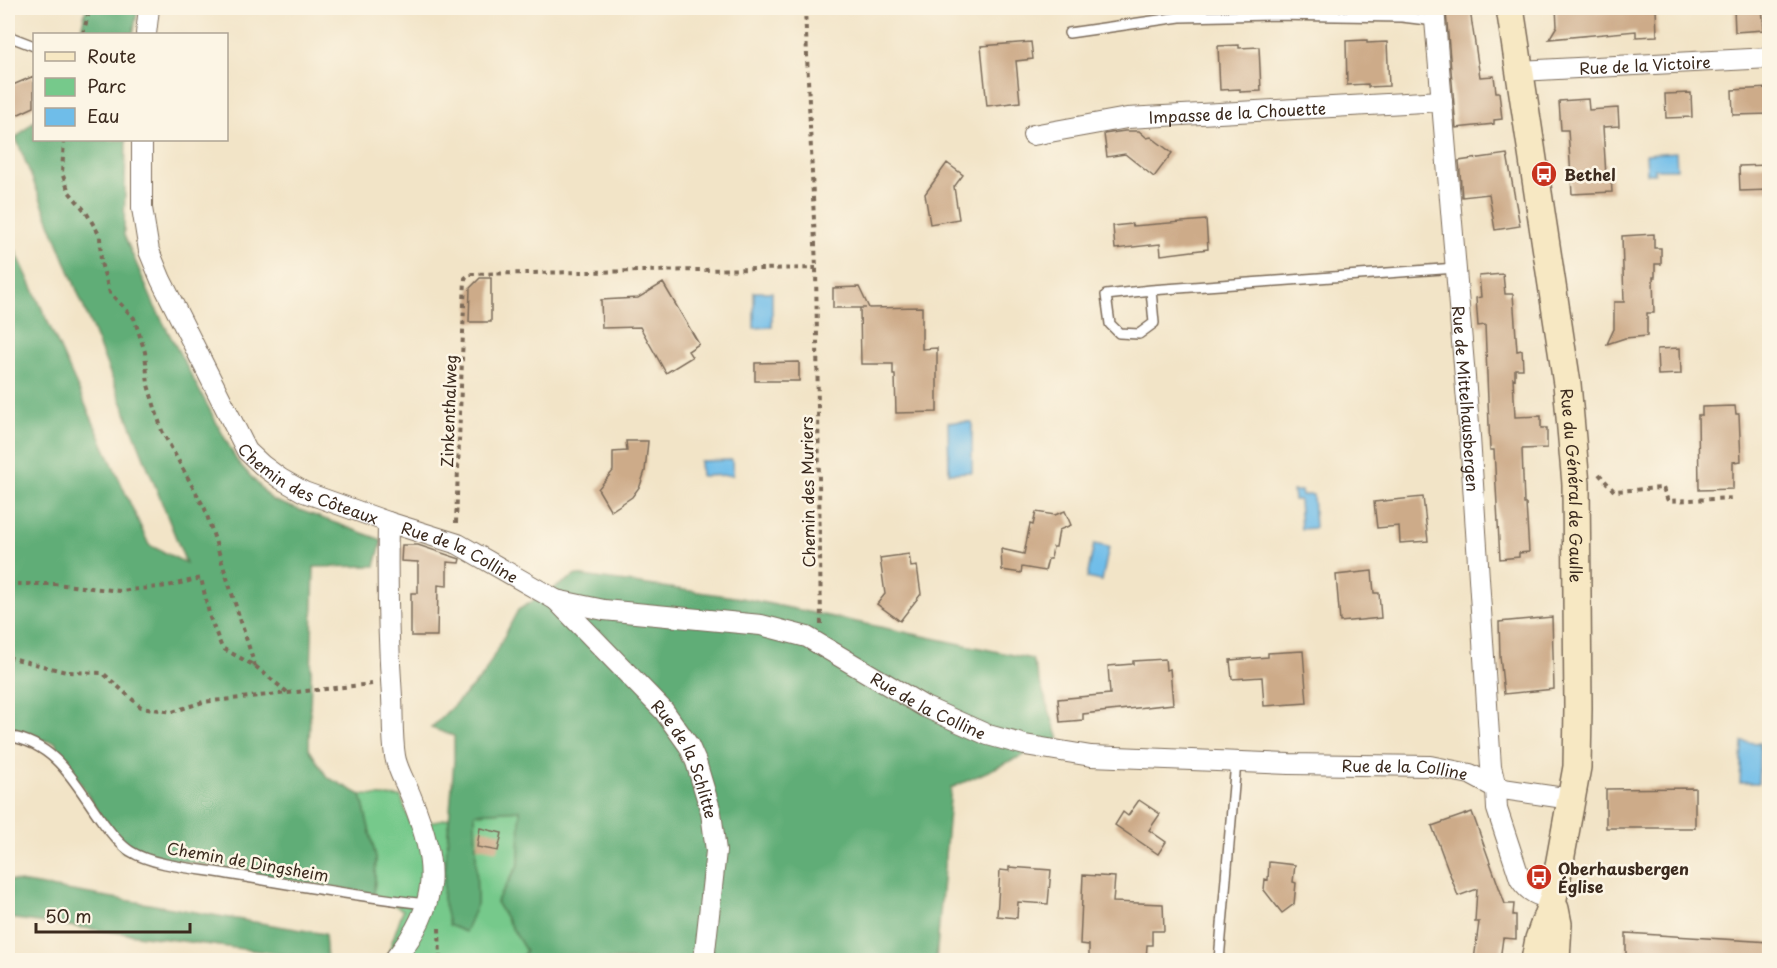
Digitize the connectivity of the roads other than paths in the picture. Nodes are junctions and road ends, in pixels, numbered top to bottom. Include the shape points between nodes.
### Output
1 (149, 8) edge
2 (1510, 8) edge
3 (1434, 14) edge
4 (146, 33) edge
5 (1069, 33) dead end
6 (8, 36) edge
7 (33, 46) edge
8 (1770, 58) edge
9 (1519, 71) junction
10 (1442, 101) junction
11 (1033, 135) dead end
12 (142, 141) edge
13 (1455, 268) junction
14 (1151, 290) junction
15 (388, 522) junction
16 (556, 600) junction
17 (8, 736) edge
18 (1236, 762) junction
19 (1496, 788) junction
20 (1571, 799) junction
21 (1553, 899) junction
22 (426, 904) junction
23 (394, 960) edge
24 (704, 960) edge
25 (1219, 960) edge
26 (1535, 960) edge
27 (1556, 960) edge

1 - 4 street
2 - 9 street, Rue du Général de Gaulle
3 - 5 lane via 1180,17
3 - 10 street, Rue de Mittelhausbergen
6 - 7 lane
8 - 9 street, Rue de la Victoire
9 - 20 street, Rue du Général de Gaulle via 1567,384 1576,484 1578,742
10 - 11 street, Impasse de la Chouette via 1127,118
10 - 13 street, Rue de Mittelhausbergen
12 - 15 street, Chemin des Côteaux via 142,208 149,251 247,451 304,492
13 - 14 lane
13 - 19 street, Rue de Mittelhausbergen via 1491,767
14 - 14 lane via 1106,294 1110,324 1119,333 1139,334 1154,323
15 - 16 street, Rue de la Colline via 458,544
15 - 22 street, Chemin des Côteaux via 395,758 430,849
16 - 18 street, Rue de la Colline via 604,610 761,625 807,637 925,707 988,735 1025,745 1091,756
16 - 24 street, Rue de la Schlitte via 664,711 696,762 711,812 716,851
17 - 22 lane, Chemin de Dingsheim via 32,744 60,761 109,830 130,852 168,864
18 - 19 street, Rue de la Colline via 1430,766 1470,774
18 - 25 lane
19 - 20 street, Rue de la Colline
19 - 21 street, Rue de Mittelhausbergen via 1500,819 1520,879 1533,894
20 - 21 street, Rue du Général de Gaulle
21 - 26 street, Rue du Général de Gaulle
21 - 27 street, Rue du Général de Gaulle via 1558,924
22 - 23 street, Chemin des Côteaux via 413,935

